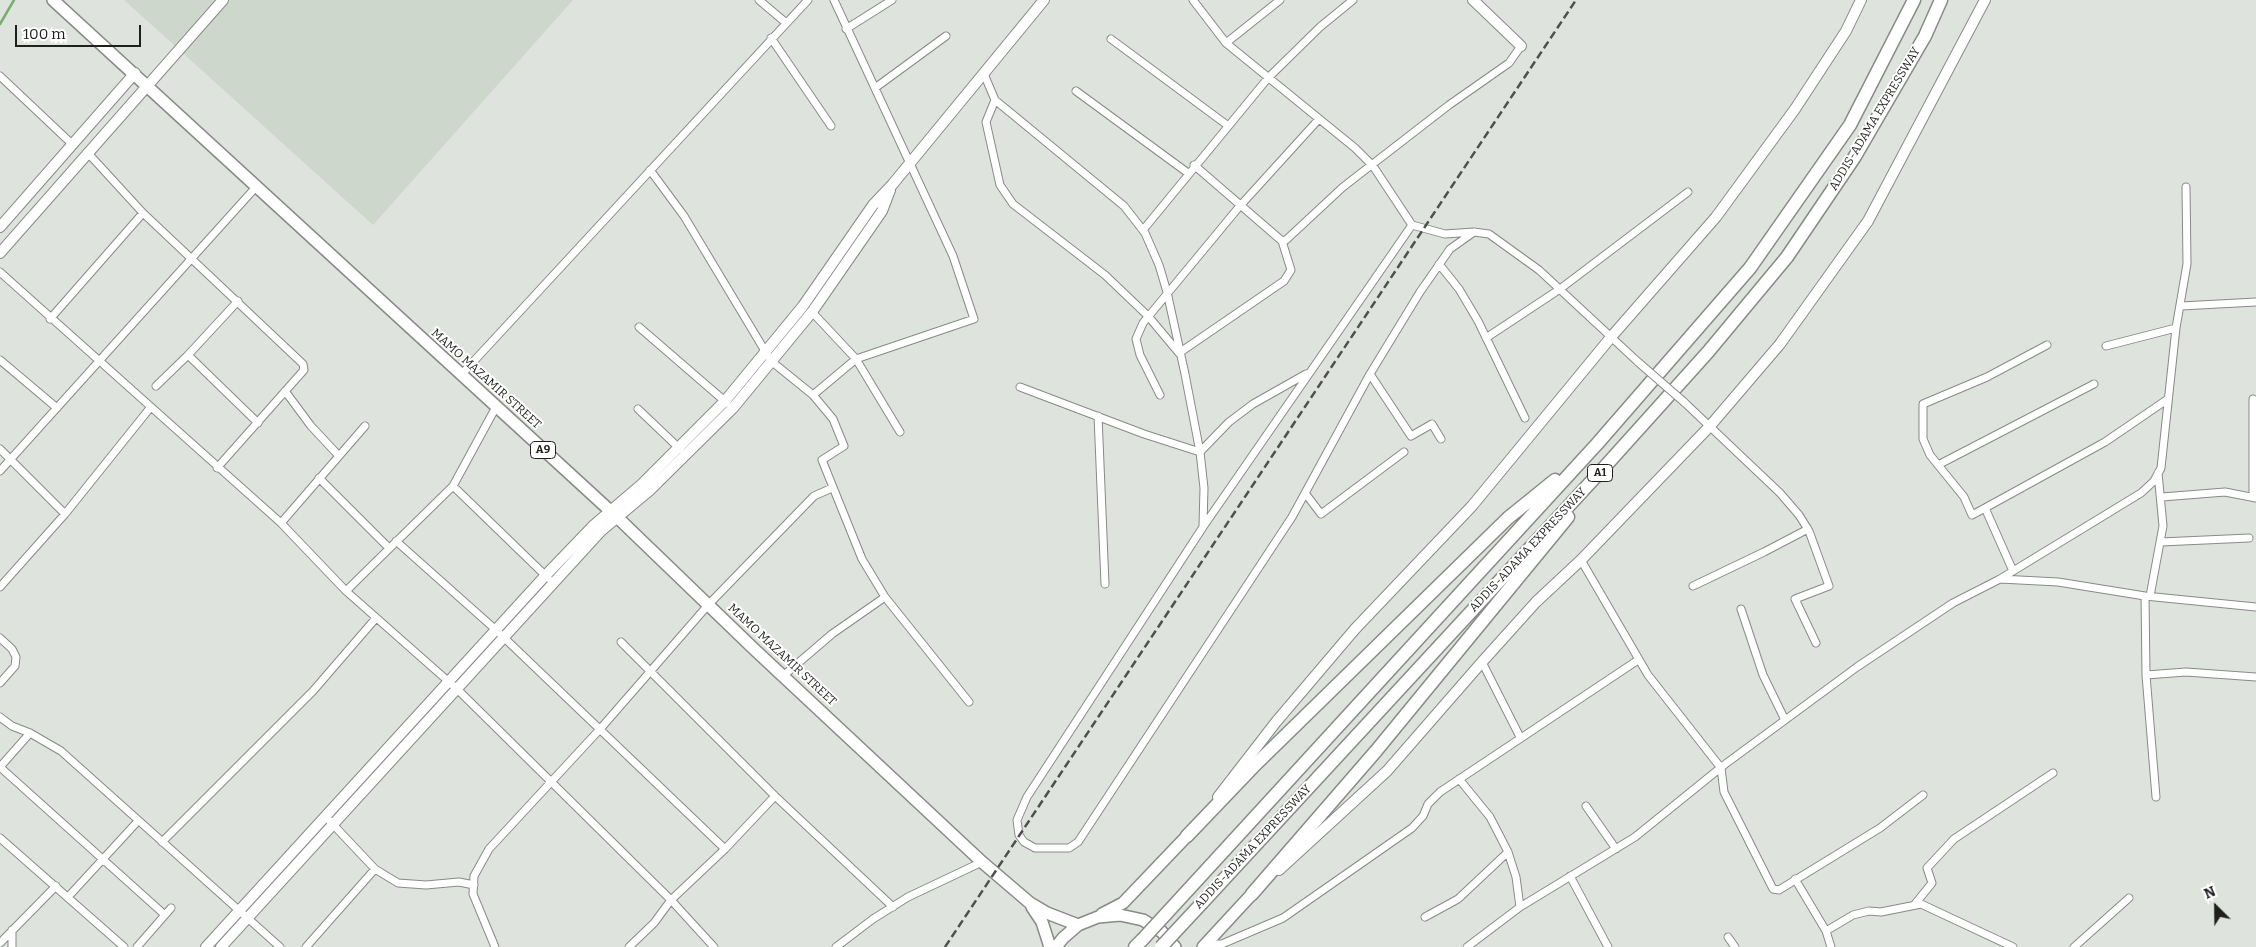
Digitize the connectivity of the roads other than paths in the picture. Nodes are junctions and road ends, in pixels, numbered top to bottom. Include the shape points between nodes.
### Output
1 (53, 0) edge
2 (223, 0) edge
3 (759, 0) edge
4 (808, 0) edge
5 (834, 0) edge
6 (892, 0) edge
7 (1044, 0) edge
8 (1193, 0) edge
9 (1280, 0) edge
10 (1353, 0) edge
11 (1473, 0) edge
12 (1861, 0) edge
13 (1914, 0) edge
14 (1941, 0) edge
15 (1985, 0) edge
16 (785, 22) junction
17 (846, 29) junction
18 (946, 36) dead end
19 (771, 38) junction
20 (1111, 39) dead end
21 (1226, 43) junction
22 (1521, 46) joint
23 (135, 73) junction
24 (984, 74) junction
25 (0, 76) edge
26 (1268, 78) junction
27 (147, 85) junction
28 (875, 88) junction
29 (1076, 91) dead end
30 (995, 100) junction
31 (1319, 119) junction
32 (1227, 125) junction
33 (831, 126) dead end
34 (72, 144) junction
35 (87, 152) junction
36 (909, 165) junction
37 (1194, 165) junction
38 (1373, 166) junction
39 (650, 170) junction
40 (1188, 172) junction
41 (892, 185) junction
42 (256, 188) junction
43 (2186, 188) dead end
44 (1688, 192) dead end
45 (1239, 207) junction
46 (143, 213) junction
47 (1412, 225) junction
48 (0, 226) edge
49 (1143, 230) junction
50 (1474, 232) junction
51 (1282, 242) junction
52 (0, 253) edge
53 (192, 258) junction
54 (1439, 264) junction
55 (0, 272) edge
56 (1560, 289) junction
57 (1167, 292) junction
58 (238, 301) junction
59 (2256, 302) edge
60 (2181, 306) junction
61 (812, 312) junction
62 (1148, 316) junction
63 (50, 319) junction
64 (639, 327) dead end
65 (2176, 328) junction
66 (1612, 336) junction
67 (1486, 338) junction
68 (2047, 345) dead end
69 (2106, 346) dead end
70 (765, 352) junction
71 (1178, 353) junction
72 (188, 355) junction
73 (856, 359) junction
74 (0, 360) edge
75 (98, 362) junction
76 (771, 362) junction
77 (1310, 371) junction
78 (1370, 374) junction
79 (460, 375) junction
80 (2094, 384) dead end
81 (156, 386) dead end
82 (1020, 387) dead end
83 (286, 391) junction
84 (812, 395) junction
85 (1160, 395) dead end
86 (2168, 399) junction
87 (2253, 399) dead end
88 (725, 400) junction
89 (496, 407) junction
90 (57, 408) junction
91 (150, 408) junction
92 (733, 408) junction
93 (638, 409) dead end
94 (1098, 416) junction
95 (1525, 418) dead end
96 (258, 423) junction
97 (365, 426) dead end
98 (1710, 426) junction
99 (900, 432) dead end
100 (1441, 439) dead end
101 (2254, 439) edge
102 (0, 449) edge
103 (682, 451) junction
104 (1200, 452) junction
105 (1404, 452) dead end
106 (339, 456) junction
107 (1584, 457) junction
108 (10, 459) junction
109 (1938, 465) junction
110 (217, 468) junction
111 (1602, 470) junction
112 (0, 471) edge
113 (2158, 473) junction
114 (319, 478) junction
115 (452, 486) junction
116 (832, 488) junction
117 (1305, 493) junction
118 (2162, 497) junction
119 (2254, 498) edge
120 (1985, 508) junction
121 (65, 514) junction
122 (614, 515) junction
123 (281, 523) junction
124 (1202, 527) junction
125 (1808, 529) junction
126 (2249, 538) dead end
127 (396, 541) junction
128 (2161, 542) junction
129 (389, 548) junction
130 (1580, 560) junction
131 (2014, 570) junction
132 (545, 576) junction
133 (2000, 579) junction
134 (553, 584) junction
135 (1105, 584) dead end
136 (1693, 586) dead end
137 (0, 587) edge
138 (346, 591) junction
139 (2147, 596) junction
140 (885, 597) junction
141 (709, 604) junction
142 (2256, 606) edge
143 (1741, 609) dead end
144 (376, 618) junction
145 (496, 630) junction
146 (504, 637) junction
147 (0, 638) edge
148 (621, 642) dead end
149 (1816, 643) dead end
150 (1638, 660) junction
151 (1482, 662) junction
152 (651, 671) junction
153 (2146, 675) junction
154 (783, 676) junction
155 (2256, 677) edge
156 (0, 683) edge
157 (453, 685) junction
158 (969, 702) dead end
159 (0, 717) edge
160 (1785, 720) junction
161 (601, 728) junction
162 (30, 732) junction
163 (1520, 737) junction
164 (0, 767) edge
165 (1721, 768) junction
166 (2053, 773) dead end
167 (1459, 778) junction
168 (552, 781) junction
169 (1923, 795) dead end
170 (775, 796) junction
171 (2156, 797) dead end
172 (1586, 806) dead end
173 (325, 816) junction
174 (138, 821) junction
175 (333, 824) junction
176 (1187, 836) junction
177 (0, 838) edge
178 (162, 842) junction
179 (725, 849) junction
180 (1616, 849) junction
181 (1508, 852) junction
182 (103, 859) junction
183 (982, 862) junction
184 (375, 869) junction
185 (1570, 876) junction
186 (1795, 879) junction
187 (474, 885) junction
188 (56, 886) junction
189 (1252, 894) junction
190 (68, 897) junction
191 (2129, 898) dead end
192 (671, 900) junction
193 (1030, 903) junction
194 (1915, 904) junction
195 (893, 907) junction
196 (1520, 907) junction
197 (171, 908) dead end
198 (238, 912) junction
199 (165, 915) junction
200 (1425, 916) dead end
201 (1098, 917) junction
202 (247, 918) junction
203 (1078, 925) junction
204 (12, 930) junction
205 (1826, 931) junction
206 (1728, 937) dead end
207 (0, 943) edge
208 (1139, 943) edge
209 (844, 944) edge
210 (1204, 945) edge
211 (1830, 945) edge
212 (12, 947) edge
213 (124, 947) edge
214 (137, 947) edge
215 (206, 947) edge
216 (221, 947) edge
217 (280, 947) edge
218 (306, 947) edge
219 (495, 947) edge
220 (629, 947) edge
221 (714, 947) edge
222 (836, 947) edge
223 (1050, 947) edge
224 (1056, 947) edge
225 (1161, 947) edge
226 (1175, 947) edge
227 (1467, 947) edge
228 (1608, 947) edge
229 (1735, 947) edge
230 (1822, 947) edge
231 (2013, 947) edge
232 (2074, 947) edge

1 - 23 main road, MAMO MAZAMIR STREET / A9
2 - 27 street
3 - 16 street
4 - 16 street
5 - 17 street
6 - 17 street
7 - 24 street
8 - 21 street
9 - 21 street
10 - 26 street
11 - 22 street
12 - 66 street via 1846,32 1795,109 1716,217
13 - 107 highway, ADDIS-ADAMA EXPRESSWAY / A1 via 1850,125 1750,268
14 - 111 highway, ADDIS-ADAMA EXPRESSWAY / A1 via 1925,36 1854,158 1787,257 1708,352
15 - 98 street via 1868,221 1780,344
16 - 19 street
17 - 28 street
18 - 28 street
19 - 33 street
19 - 39 street
20 - 32 street
21 - 26 street
22 - 38 street via 1509,62
23 - 27 main road, MAMO MAZAMIR STREET / A9
23 - 34 street
24 - 30 street
24 - 36 street
25 - 34 street
26 - 31 street
26 - 32 street
27 - 35 street
27 - 42 main road, MAMO MAZAMIR STREET / A9
28 - 36 street
29 - 40 street
30 - 49 street via 1124,206
30 - 62 street via 986,122 1000,185 1013,204 1105,274
31 - 38 street
31 - 45 street
32 - 37 street
34 - 48 street
35 - 46 street
35 - 52 street
36 - 41 street
36 - 73 street via 953,256 974,318
37 - 40 street
37 - 45 street
38 - 47 street
38 - 51 street
39 - 70 street via 684,216
39 - 79 street
40 - 49 street
41 - 61 street via 882,211
41 - 70 street via 874,204 803,306
42 - 53 street
42 - 79 main road, MAMO MAZAMIR STREET / A9
43 - 60 street via 2187,264
44 - 56 street
45 - 51 street
45 - 57 street
46 - 53 street
46 - 63 street
47 - 50 street via 1445,234
47 - 77 street
49 - 57 street
50 - 54 street via 1450,249
50 - 56 street via 1489,234 1540,270
51 - 71 street via 1291,270 1289,276
53 - 58 street
53 - 75 street
54 - 67 street via 1459,289
54 - 78 street
55 - 63 street
56 - 66 street
56 - 67 street
57 - 62 street
57 - 71 street
58 - 72 street
58 - 83 street via 303,364 304,370
59 - 60 street
60 - 65 street
61 - 73 street
61 - 76 street
62 - 71 street
62 - 85 street via 1136,339
63 - 75 street
64 - 88 street
65 - 69 street
65 - 86 street
66 - 98 street, bridge
66 - 176 street via 1472,506 1355,629 1300,693
67 - 95 street
68 - 109 street via 1987,377 1922,404 1923,439
70 - 76 street
70 - 88 street
71 - 104 street
72 - 81 street
72 - 96 street
73 - 84 street
73 - 99 street
74 - 90 street
75 - 90 street
75 - 91 street
76 - 84 street
76 - 92 street
77 - 104 street via 1253,404 1229,422
77 - 124 street
78 - 100 street via 1411,436 1432,424
78 - 117 street
79 - 89 main road, MAMO MAZAMIR STREET / A9
80 - 109 street
82 - 94 street
83 - 96 street
83 - 106 street via 311,426
84 - 116 street via 833,419 844,446 822,460
86 - 113 street
86 - 120 street via 2105,442
87 - 101 street
88 - 92 street
88 - 103 street
89 - 115 street
89 - 122 main road, MAMO MAZAMIR STREET / A9
90 - 108 street
91 - 110 street
91 - 121 street
92 - 103 street
93 - 103 street
94 - 104 street
94 - 135 street
96 - 110 street
97 - 106 street
98 - 125 street via 1780,493
98 - 130 street
101 - 119 street
102 - 108 street
103 - 122 street
104 - 124 street via 1204,488
105 - 117 street via 1321,514
106 - 114 street
107 - 176 highway via 1508,518 1253,767
107 - 208 highway, ADDIS-ADAMA EXPRESSWAY / A1, bridge
108 - 112 street
108 - 121 street
109 - 120 street via 1964,497 1972,515
110 - 123 street
111 - 189 highway via 1555,535 1464,646
111 - 225 highway, ADDIS-ADAMA EXPRESSWAY / A1, bridge
113 - 118 street
113 - 131 street via 2141,493
114 - 123 street
114 - 129 street
115 - 127 street
115 - 132 street
116 - 140 street via 862,559
116 - 141 street via 814,496
117 - 124 street via 1078,842 1069,848 1035,848 1019,835 1018,820 1027,797
118 - 119 street via 2225,492
118 - 128 street
120 - 131 street
121 - 137 street
122 - 132 street
122 - 134 street
122 - 141 main road, MAMO MAZAMIR STREET / A9
123 - 138 street
125 - 136 street
125 - 149 street via 1829,586 1795,599
126 - 128 street
127 - 129 street
127 - 145 street
128 - 139 street
129 - 138 street
130 - 150 street
130 - 151 street via 1536,602
131 - 133 street
132 - 134 street
132 - 145 street
133 - 139 street via 2058,582
133 - 160 street via 1953,603
134 - 146 street
138 - 144 street
139 - 142 street
139 - 153 street
140 - 154 street via 838,628
140 - 158 street
141 - 152 street
141 - 154 main road, MAMO MAZAMIR STREET / A9
143 - 160 street via 1763,675
144 - 157 street
144 - 178 street via 313,691
145 - 146 street
145 - 157 street
146 - 157 street
146 - 161 street
147 - 156 street via 16,657 16,666
148 - 152 street
150 - 163 street
150 - 165 street
151 - 163 street
151 - 189 street via 1387,771
152 - 161 street
152 - 170 street
153 - 155 street via 2186,672
153 - 171 street
154 - 183 main road, MAMO MAZAMIR STREET / A9
157 - 168 street
157 - 173 street
157 - 175 street
159 - 162 street via 12,726
160 - 165 street
161 - 168 street
161 - 179 street
162 - 164 street
162 - 174 street via 61,751
163 - 167 street
164 - 182 street
165 - 180 street
165 - 186 street via 1724,792 1773,890 1779,890
166 - 194 street via 1954,840 1927,868 1932,883
167 - 181 street via 1490,817
167 - 210 street via 1428,804 1412,828 1283,918 1222,944
168 - 187 street via 489,849 474,876
168 - 192 street
169 - 186 street via 1880,828
170 - 179 street
170 - 195 street
172 - 180 street
173 - 175 street
173 - 198 street
174 - 178 street
174 - 182 street
175 - 184 street
175 - 202 street
176 - 201 main road via 1123,903
177 - 188 street
178 - 198 street
179 - 192 street
180 - 185 street
181 - 196 street
181 - 200 street via 1458,899
182 - 190 street
182 - 199 street
183 - 193 main road, MAMO MAZAMIR STREET / A9
183 - 195 street
184 - 187 street via 398,883 426,886 459,882
184 - 218 street
185 - 196 street
185 - 228 street
186 - 205 street
187 - 219 street via 473,894
188 - 190 street
188 - 204 street
189 - 210 main road
190 - 213 street
191 - 232 street
192 - 220 street via 654,923
192 - 221 street
193 - 203 main road, A9
193 - 223 main road, A9 via 1042,922
194 - 205 street via 1852,915
194 - 231 street via 1927,906
195 - 209 street
196 - 227 street
197 - 199 street
198 - 202 street
198 - 215 street
199 - 214 street
201 - 203 main road
201 - 226 main road via 1120,915 1143,920 1162,932
202 - 216 street
202 - 217 street
203 - 224 main road
204 - 207 street
204 - 212 street
205 - 211 street
206 - 229 street
209 - 222 street
211 - 230 street

